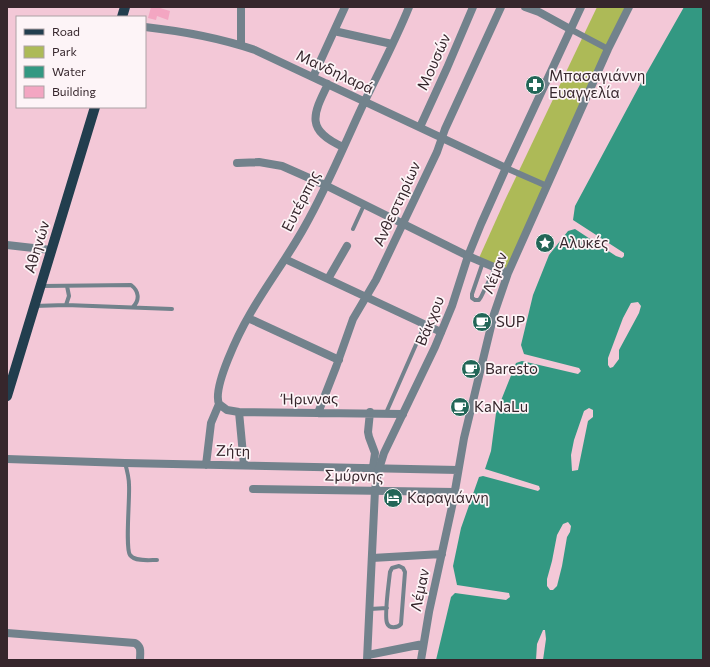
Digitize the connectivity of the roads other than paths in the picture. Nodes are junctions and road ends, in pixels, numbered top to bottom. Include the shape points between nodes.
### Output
1 (241, 7) edge
2 (345, 7) edge
3 (409, 7) edge
4 (472, 7) edge
5 (501, 7) edge
6 (525, 7) edge
7 (581, 7) edge
8 (629, 7) edge
9 (146, 27) edge
10 (570, 30) junction
11 (334, 32) junction
12 (392, 44) junction
13 (241, 45) junction
14 (608, 49) junction
15 (313, 77) junction
16 (328, 84) junction
17 (365, 101) junction
18 (95, 108) edge
19 (420, 127) junction
20 (442, 137) junction
21 (343, 147) junction
22 (237, 163) dead end
23 (506, 168) junction
24 (325, 185) junction
25 (547, 186) junction
26 (364, 205) junction
27 (403, 224) junction
28 (353, 229) dead end
29 (7, 245) edge
30 (347, 246) dead end
31 (51, 250) junction
32 (468, 256) junction
33 (285, 259) junction
34 (483, 262) junction
35 (495, 268) junction
36 (508, 273) junction
37 (328, 279) junction
38 (40, 286) junction
39 (67, 286) junction
40 (366, 297) junction
41 (66, 305) junction
42 (34, 306) junction
43 (133, 307) junction
44 (172, 309) dead end
45 (248, 318) junction
46 (426, 324) junction
47 (441, 332) junction
48 (339, 360) junction
49 (7, 396) edge
50 (219, 404) junction
51 (239, 412) junction
52 (370, 412) junction
53 (318, 413) junction
54 (386, 413) junction
55 (403, 414) junction
56 (7, 459) edge
57 (125, 463) junction
58 (206, 465) junction
59 (244, 465) junction
60 (376, 467) junction
61 (458, 470) junction
62 (253, 489) dead end
63 (375, 490) junction
64 (454, 492) junction
65 (442, 554) junction
66 (372, 558) junction
67 (157, 560) dead end
68 (387, 608) junction
69 (370, 609) junction
70 (7, 633) edge
71 (423, 644) junction
72 (368, 657) edge
73 (140, 660) edge
74 (421, 660) edge

1 - 13 street
2 - 11 street
3 - 12 street, Ευτέρπης
4 - 19 street, Μουσών
5 - 20 street, Ανθεστηρίων
6 - 10 street
7 - 10 street, Βάκχου
8 - 14 street, Λέμαν
9 - 13 street, Μανδηλαρά
10 - 14 street
10 - 23 street, Βάκχου
11 - 12 street
11 - 15 street
12 - 17 street, Ευτέρπης
13 - 15 street, Μανδηλαρά
14 - 25 street, Λέμαν
15 - 16 street, Μανδηλαρά
16 - 17 street, Μανδηλαρά
16 - 21 street via 317,105 316,124 325,138
17 - 19 street, Μανδηλαρά
17 - 21 street, Ευτέρπης
18 - 31 main road, Αθηνών
19 - 20 street, Μανδηλαρά
20 - 23 street, Μανδηλαρά
20 - 27 street, Ανθεστηρίων
21 - 24 street, Ευτέρπης
22 - 24 street via 278,164
23 - 25 street
23 - 32 street, Βάκχου
24 - 26 street
24 - 33 street, Ευτέρπης
25 - 36 street, Λέμαν
26 - 27 street
26 - 28 lane
27 - 32 street
27 - 40 street, Ανθεστηρίων
29 - 31 street
30 - 37 street
31 - 38 main road, Αθηνών
32 - 34 street
32 - 47 street, Βάκχου
33 - 37 street
33 - 45 street, Ευτέρπης
34 - 35 street
34 - 35 lane via 472,294 475,300 481,297
35 - 36 street
36 - 61 street, Λέμαν via 494,314 472,399
37 - 40 street
38 - 39 lane
38 - 42 main road, Αθηνών
39 - 41 lane via 69,296
39 - 43 lane via 131,285 138,295
40 - 46 street
40 - 48 street, Ανθεστηρίων via 353,319
41 - 42 lane
41 - 43 lane
42 - 49 main road, Αθηνών
43 - 44 lane
45 - 48 street
45 - 50 street, Ευτέρπης via 222,375 217,394
46 - 47 street
46 - 54 lane
47 - 55 street, Βάκχου
48 - 53 street, Ανθεστηρίων
50 - 51 street, Ήριννας via 227,410
50 - 58 street via 211,423
51 - 53 street, Ήριννας
51 - 59 street
52 - 53 street, Ήριννας
52 - 54 street, Ήριννας
52 - 60 street via 368,432 375,453
54 - 55 street, Ήριννας
55 - 60 street, Βάκχου
56 - 57 street, Ζήτη
57 - 58 street, Ζήτη
57 - 67 lane via 129,483 129,553 134,558
58 - 59 street, Ζήτη
59 - 60 street, Ζήτη
60 - 61 street, Ζήτη
60 - 63 street, Βάκχου
61 - 64 street, Λέμαν
62 - 63 street, Σμύρνης
63 - 64 street, Σμύρνης
63 - 66 street, Βάκχου
64 - 65 street, Λέμαν
65 - 66 street
65 - 71 street, Λέμαν
66 - 69 street, Βάκχου
68 - 68 lane via 390,572 392,568 399,566 405,572 401,624 398,627 387,623
68 - 69 lane
69 - 72 street, Βάκχου
70 - 73 street via 134,643 139,645 141,650
71 - 72 street
71 - 74 street, Λέμαν

